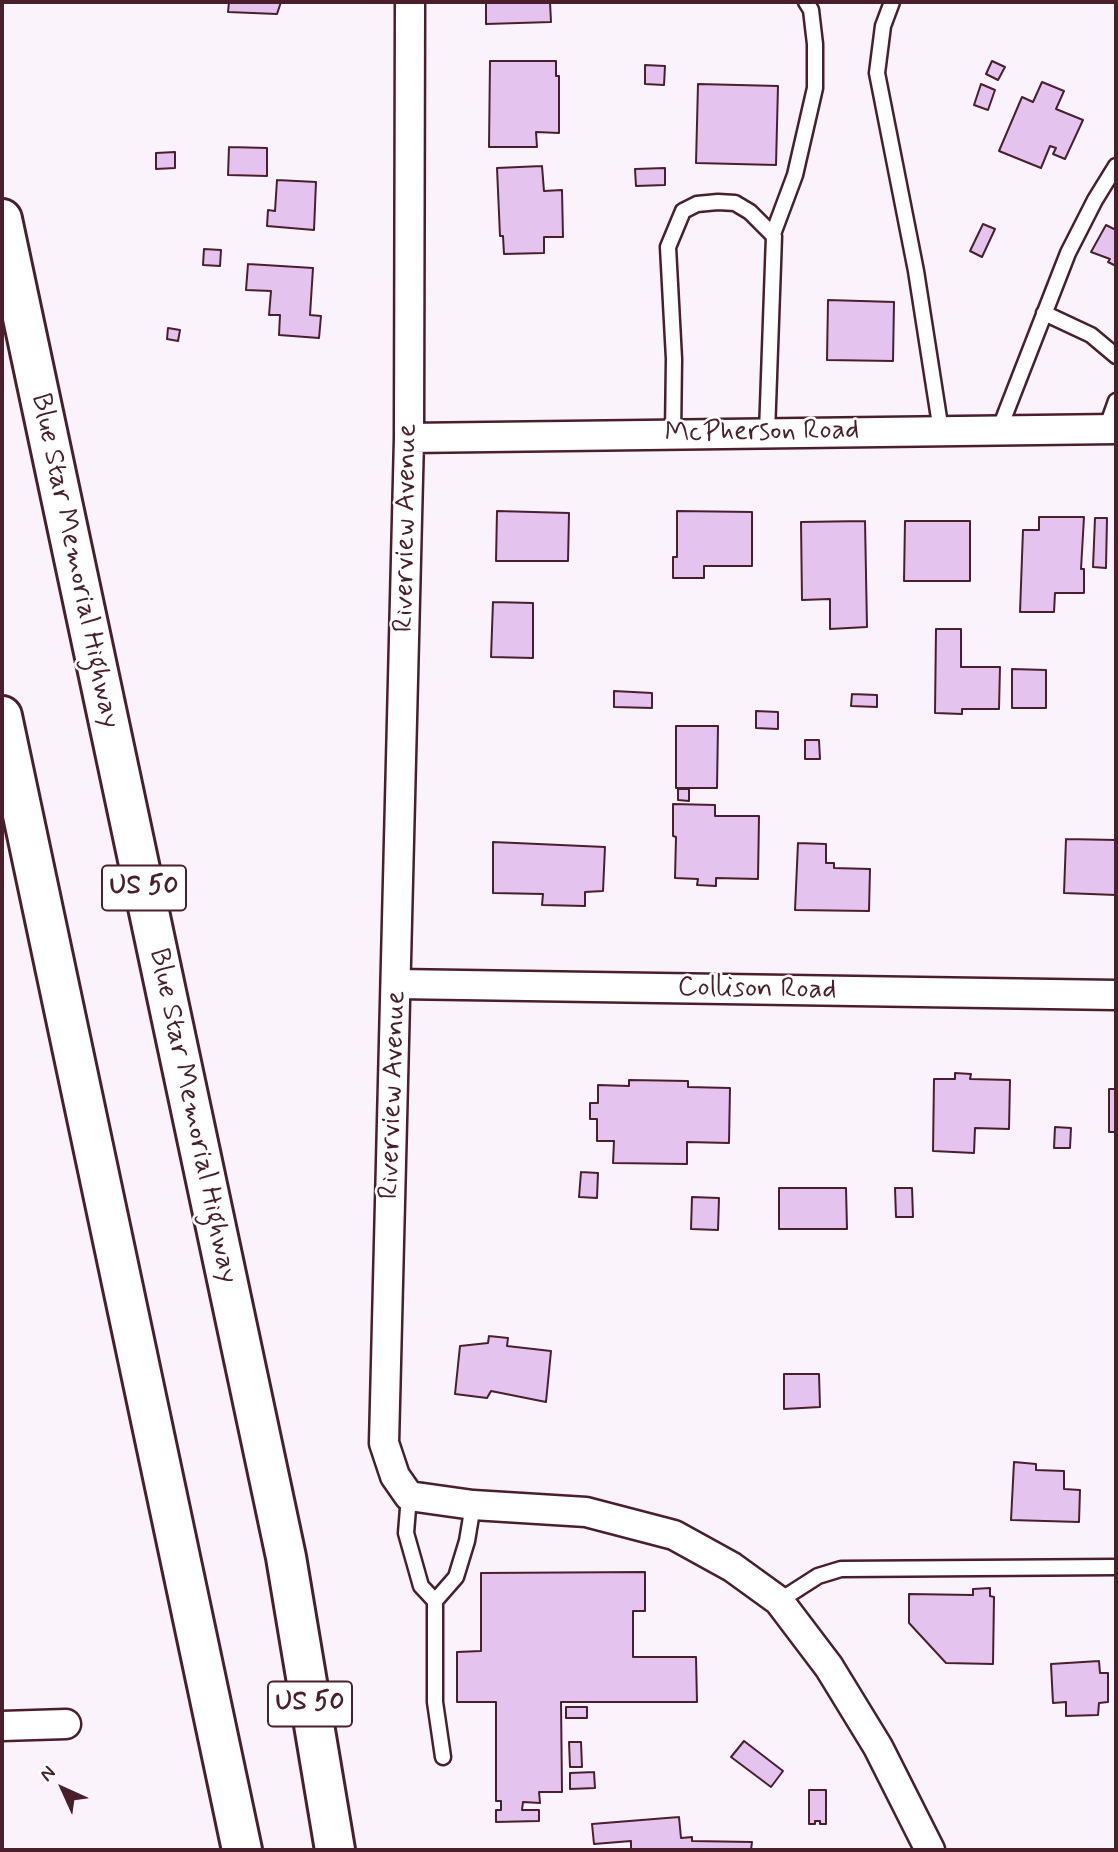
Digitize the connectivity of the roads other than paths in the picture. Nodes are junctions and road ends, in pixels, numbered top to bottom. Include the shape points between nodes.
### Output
1 (410, 2) edge
2 (806, 2) edge
3 (892, 2) edge
4 (1116, 166) edge
5 (2, 219) edge
6 (773, 234) junction
7 (1044, 313) junction
8 (1116, 356) edge
9 (1116, 401) edge
10 (1111, 429) edge
11 (999, 430) junction
12 (941, 431) junction
13 (766, 433) junction
14 (673, 434) junction
15 (409, 438) junction
16 (2, 716) edge
17 (397, 984) junction
18 (1116, 995) edge
19 (409, 1496) junction
20 (473, 1505) junction
21 (285, 1558) junction
22 (1116, 1567) edge
23 (435, 1601) junction
24 (779, 1601) junction
25 (195, 1625) junction
26 (66, 1724) dead end
27 (2, 1726) edge
28 (443, 1757) dead end
29 (229, 1850) edge
30 (242, 1850) edge
31 (335, 1850) edge
32 (361, 1850) edge
33 (930, 1850) edge

1 - 15 street, Riverview Avenue
2 - 6 lane via 815,44 815,88 795,175
3 - 12 lane via 883,26 877,73 916,271
4 - 7 lane via 1068,253
5 - 21 highway, Blue Star Memorial Highway / US 50
6 - 13 lane
6 - 14 lane via 735,203 697,204 683,211 668,247
7 - 8 lane via 1091,335
7 - 11 lane
9 - 10 lane
10 - 11 street, McPherson Road
11 - 12 street, McPherson Road
12 - 13 street, McPherson Road
13 - 14 street, McPherson Road
14 - 15 street, McPherson Road
15 - 17 street, Riverview Avenue
16 - 25 highway
17 - 18 street, Collison Road
17 - 19 street, Riverview Avenue via 384,1443 395,1476
19 - 20 street
19 - 23 lane via 406,1533 421,1586
20 - 23 lane via 456,1577
20 - 24 street via 586,1512 674,1535 732,1567
21 - 31 highway, Blue Star Memorial Highway / US 50
21 - 32 highway
22 - 24 lane via 841,1569 818,1576
23 - 28 lane via 435,1702
24 - 33 street via 829,1667 878,1747
25 - 29 highway
25 - 30 highway
26 - 27 street

